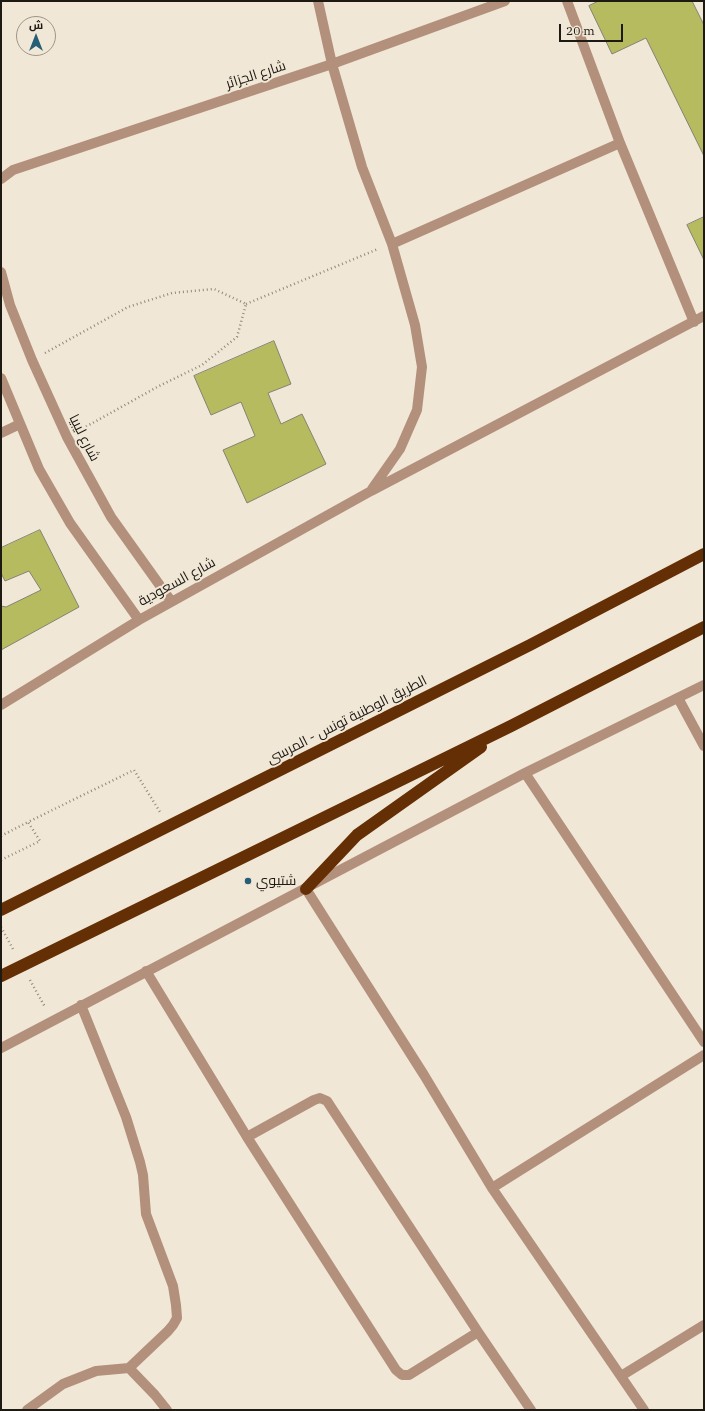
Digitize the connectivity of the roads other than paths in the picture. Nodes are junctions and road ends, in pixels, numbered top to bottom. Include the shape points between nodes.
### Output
1 (318, 1) edge
2 (506, 1) edge
3 (567, 1) edge
4 (332, 64) junction
5 (620, 143) junction
6 (1, 167) edge
7 (13, 170) junction
8 (1, 179) edge
9 (392, 244) junction
10 (1, 272) edge
11 (704, 316) edge
12 (694, 322) junction
13 (1, 378) edge
14 (20, 424) junction
15 (1, 433) edge
16 (371, 490) junction
17 (704, 554) edge
18 (171, 601) junction
19 (139, 620) junction
20 (704, 627) edge
21 (704, 632) edge
22 (660, 650) junction
23 (704, 685) edge
24 (678, 698) junction
25 (1, 705) edge
26 (511, 726) junction
27 (704, 746) edge
28 (525, 774) junction
29 (306, 889) junction
30 (1, 910) edge
31 (146, 971) junction
32 (1, 976) edge
33 (81, 1005) junction
34 (704, 1042) edge
35 (1, 1048) edge
36 (704, 1055) edge
37 (247, 1137) junction
38 (492, 1188) junction
39 (704, 1325) edge
40 (478, 1332) junction
41 (129, 1368) junction
42 (621, 1376) junction
43 (27, 1410) edge
44 (167, 1410) edge
45 (531, 1410) edge
46 (644, 1410) edge

1 - 4 street
2 - 4 street, شارع الجزائر
3 - 5 street
4 - 7 street, شارع الجزائر
4 - 9 street via 362,167
5 - 9 street
5 - 12 street
6 - 7 street
7 - 8 street, شارع الجزائر
9 - 16 street via 415,325 422,367 417,410 400,450
10 - 18 street, شارع ليبيا via 10,305 67,437 111,517
11 - 12 street, شارع السعودية
12 - 16 street, شارع السعودية
13 - 14 street
14 - 15 street
14 - 19 street via 39,470 70,523
16 - 18 street, شارع السعودية
17 - 30 highway, الطريق الوطنية تونس - المرسى via 530,645
18 - 19 street, شارع السعودية
19 - 25 street, شارع السعودية
20 - 22 highway
21 - 22 highway
22 - 26 highway
23 - 24 street
24 - 27 street
24 - 28 street
26 - 29 highway via 358,835
26 - 32 highway
28 - 29 street
28 - 34 street
29 - 31 street
29 - 38 street
31 - 33 street
31 - 37 street
33 - 35 street
33 - 41 street via 132,1135 143,1175 146,1214 173,1286 177,1318
36 - 38 street
37 - 40 street via 314,1100 320,1098 327,1101
37 - 40 street via 396,1370 402,1375 409,1375
38 - 42 street
39 - 42 street
40 - 45 street
41 - 43 street via 96,1371 63,1384
41 - 44 street
42 - 46 street

